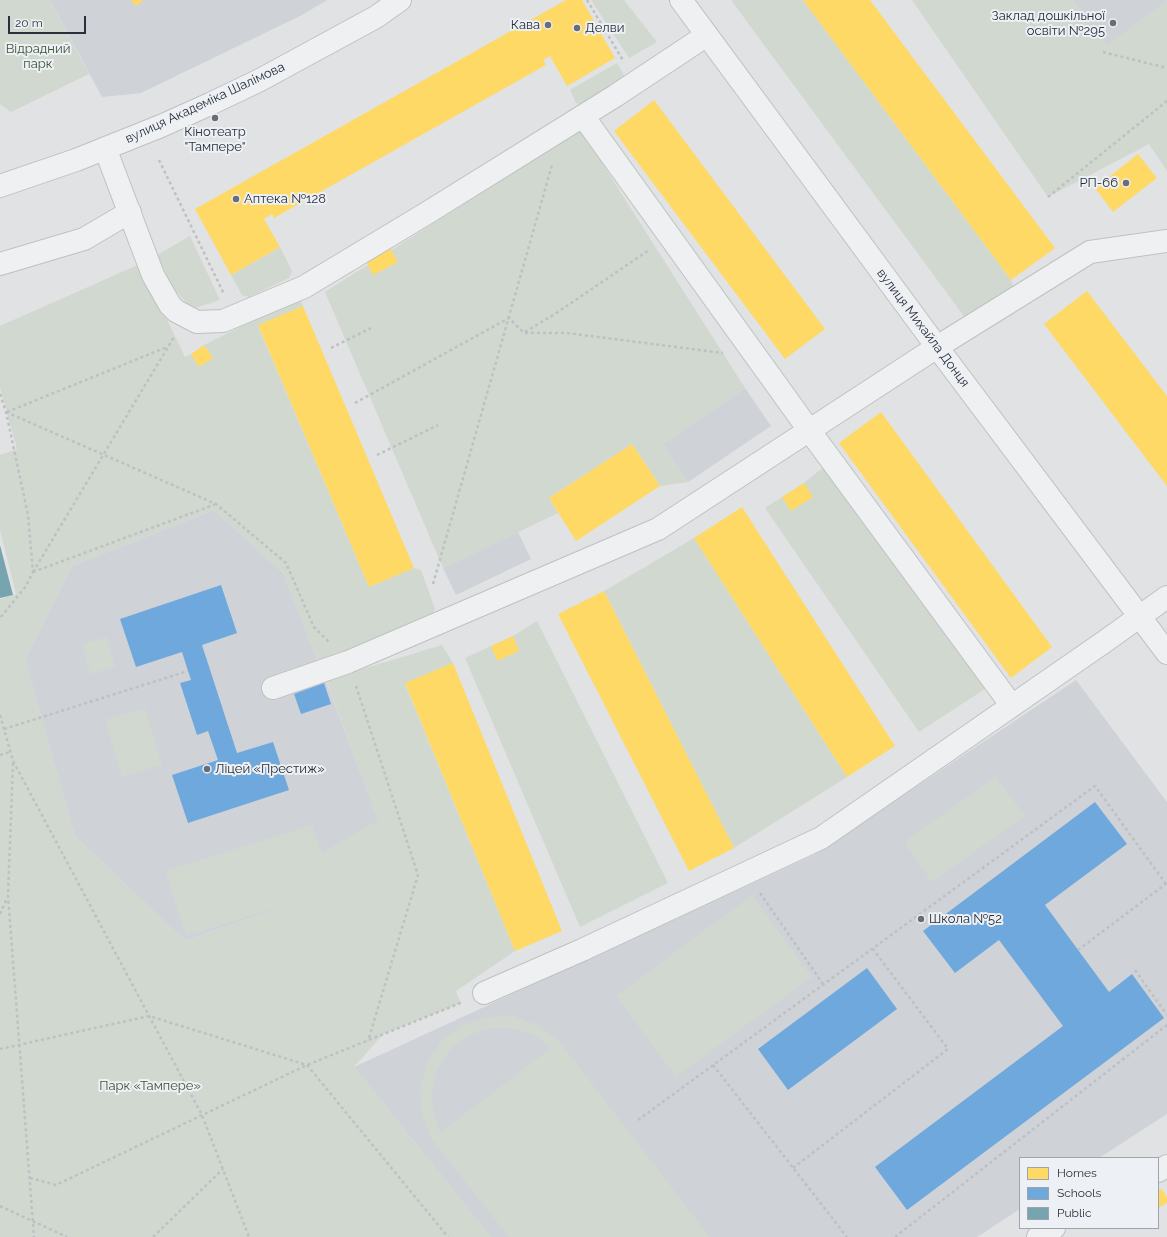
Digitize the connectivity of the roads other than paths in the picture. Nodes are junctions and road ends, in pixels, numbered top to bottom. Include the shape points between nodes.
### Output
1 (378, 0) edge
2 (400, 0) edge
3 (681, 0) edge
4 (707, 35) junction
5 (583, 116) junction
6 (106, 148) junction
7 (0, 172) edge
8 (0, 186) edge
9 (130, 212) junction
10 (1167, 241) edge
11 (0, 264) edge
12 (937, 346) junction
13 (809, 430) junction
14 (1167, 597) edge
15 (1140, 617) junction
16 (1167, 653) edge
17 (273, 688) dead end
18 (1012, 706) junction
19 (484, 993) road end
20 (1052, 1229) edge
21 (1038, 1237) edge

1 - 7 street, вулиця Академіка Шалімова via 256,68 141,121 54,156
2 - 6 street, вулиця Академіка Шалімова via 376,17 260,80 162,126
3 - 4 street, вулиця Михайла Донця
4 - 5 street
4 - 12 street, вулиця Михайла Донця
5 - 9 street via 304,287 223,321 197,322 170,305 153,275
5 - 13 street
6 - 8 street, вулиця Академіка Шалімова
6 - 9 street
9 - 11 street via 84,239
10 - 12 street via 1090,252
12 - 13 street
12 - 15 street, вулиця Михайла Донця
13 - 17 street via 658,529 348,662
13 - 18 street
14 - 15 street
15 - 16 street, вулиця Михайла Донця
15 - 18 street
18 - 19 street via 821,838
20 - 21 street

